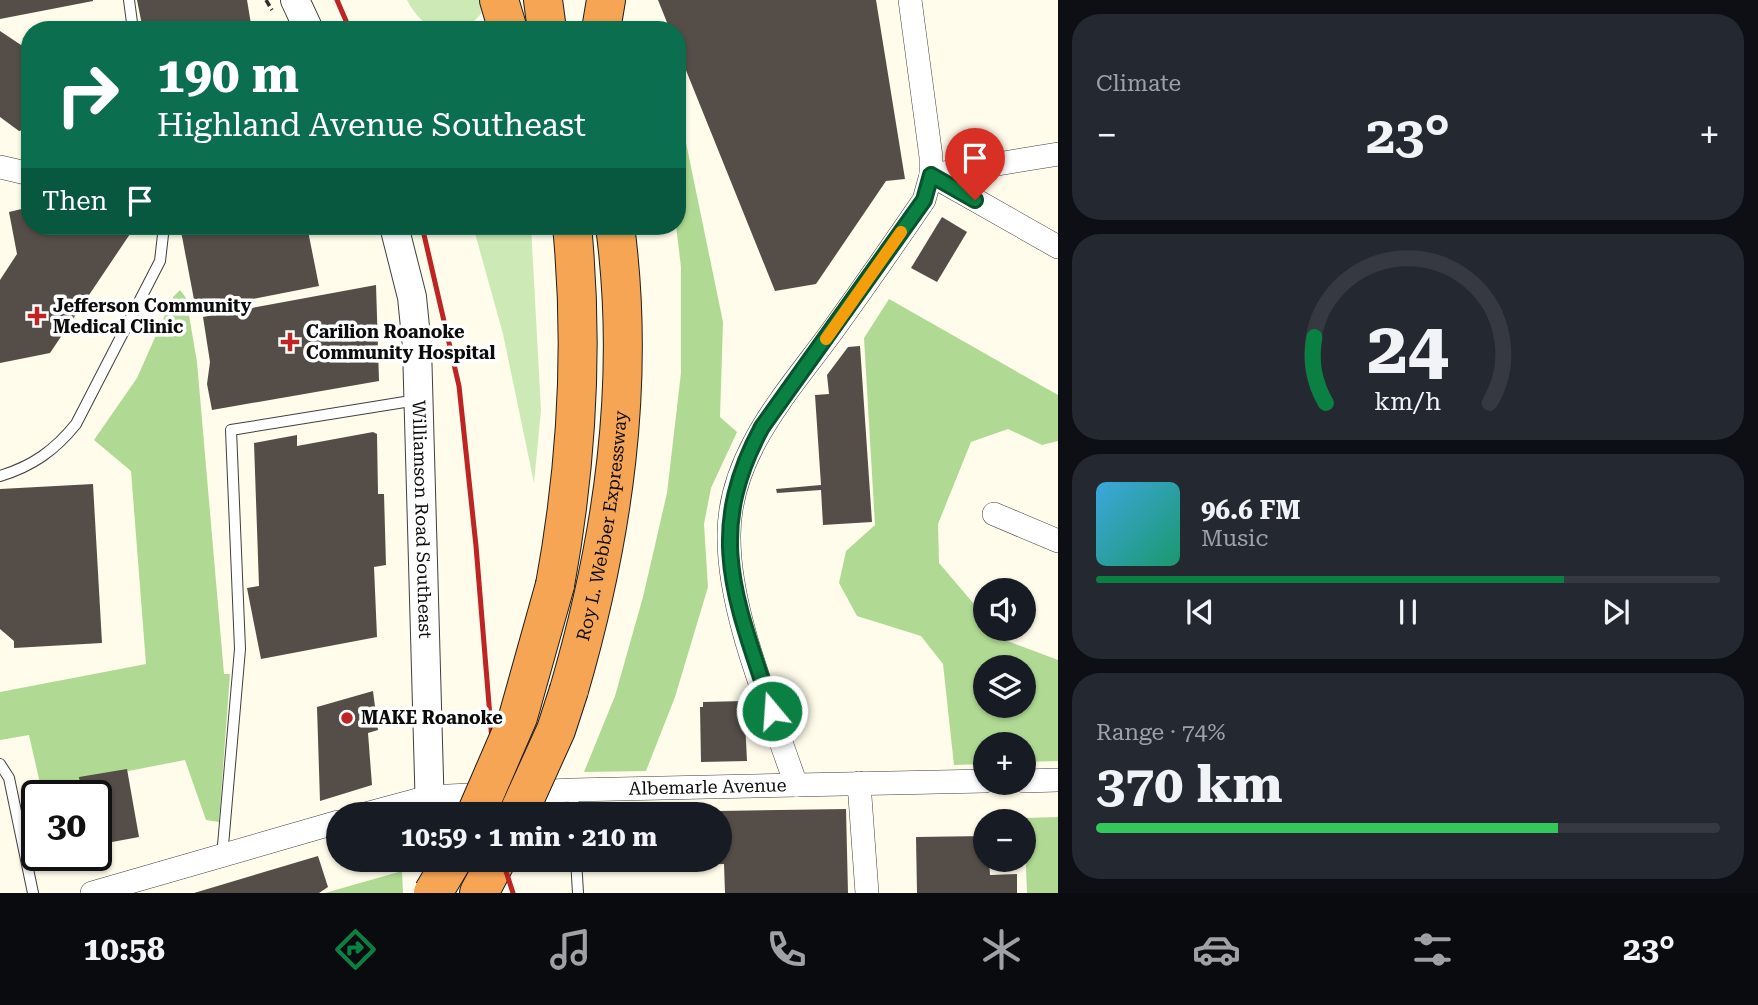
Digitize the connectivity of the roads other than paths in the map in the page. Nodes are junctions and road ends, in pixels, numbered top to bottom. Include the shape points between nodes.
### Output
1 (129, 0) edge
2 (295, 0) edge
3 (499, 0) edge
4 (543, 0) edge
5 (586, 0) edge
6 (606, 0) edge
7 (909, 0) edge
8 (132, 21) edge
9 (305, 21) edge
10 (505, 21) edge
11 (546, 21) edge
12 (589, 21) edge
13 (602, 21) edge
14 (1058, 153) edge
15 (0, 167) edge
16 (21, 172) edge
17 (931, 175) junction
18 (163, 235) edge
19 (396, 235) edge
20 (573, 235) edge
21 (616, 235) edge
22 (1058, 247) edge
23 (419, 400) junction
24 (0, 476) edge
25 (994, 514) dead end
26 (1058, 541) edge
27 (0, 764) edge
28 (1058, 780) edge
29 (973, 781) edge
30 (1036, 781) edge
31 (859, 783) junction
32 (796, 785) junction
33 (573, 790) junction
34 (429, 802) edge
35 (458, 802) edge
36 (481, 802) edge
37 (523, 802) edge
38 (574, 802) edge
39 (326, 826) edge
40 (222, 857) junction
41 (433, 872) edge
42 (446, 872) edge
43 (490, 872) edge
44 (577, 872) edge
45 (33, 893) edge
46 (92, 893) edge
47 (434, 893) edge
48 (480, 893) edge
49 (578, 893) edge
50 (867, 893) edge

1 - 8 lane
2 - 9 street
3 - 10 highway
4 - 11 highway
5 - 12 highway
6 - 13 highway
7 - 17 street
14 - 17 street
15 - 16 street
17 - 22 street
17 - 32 street via 924,200 762,427 736,484 729,515 732,576 740,614
18 - 24 lane via 160,261 76,424 57,447 34,463
19 - 23 street, Williamson Road Southeast via 412,297
20 - 36 highway, Roy L. Webber Expressway, bridge via 580,349 566,523 555,585 518,718
21 - 37 highway, Roy L. Webber Expressway, bridge via 622,333 619,442 603,557 569,690
23 - 34 street, Williamson Road Southeast
23 - 40 lane via 231,430 240,649
25 - 26 street
27 - 45 lane via 9,778
28 - 30 street
29 - 31 street, Albemarle Avenue
31 - 32 street, Albemarle Avenue
31 - 50 street
32 - 33 street, Albemarle Avenue
33 - 35 street, Albemarle Avenue
33 - 38 lane
39 - 40 street
40 - 46 street
41 - 47 street
42 - 47 highway, bridge
43 - 48 highway
44 - 49 lane

